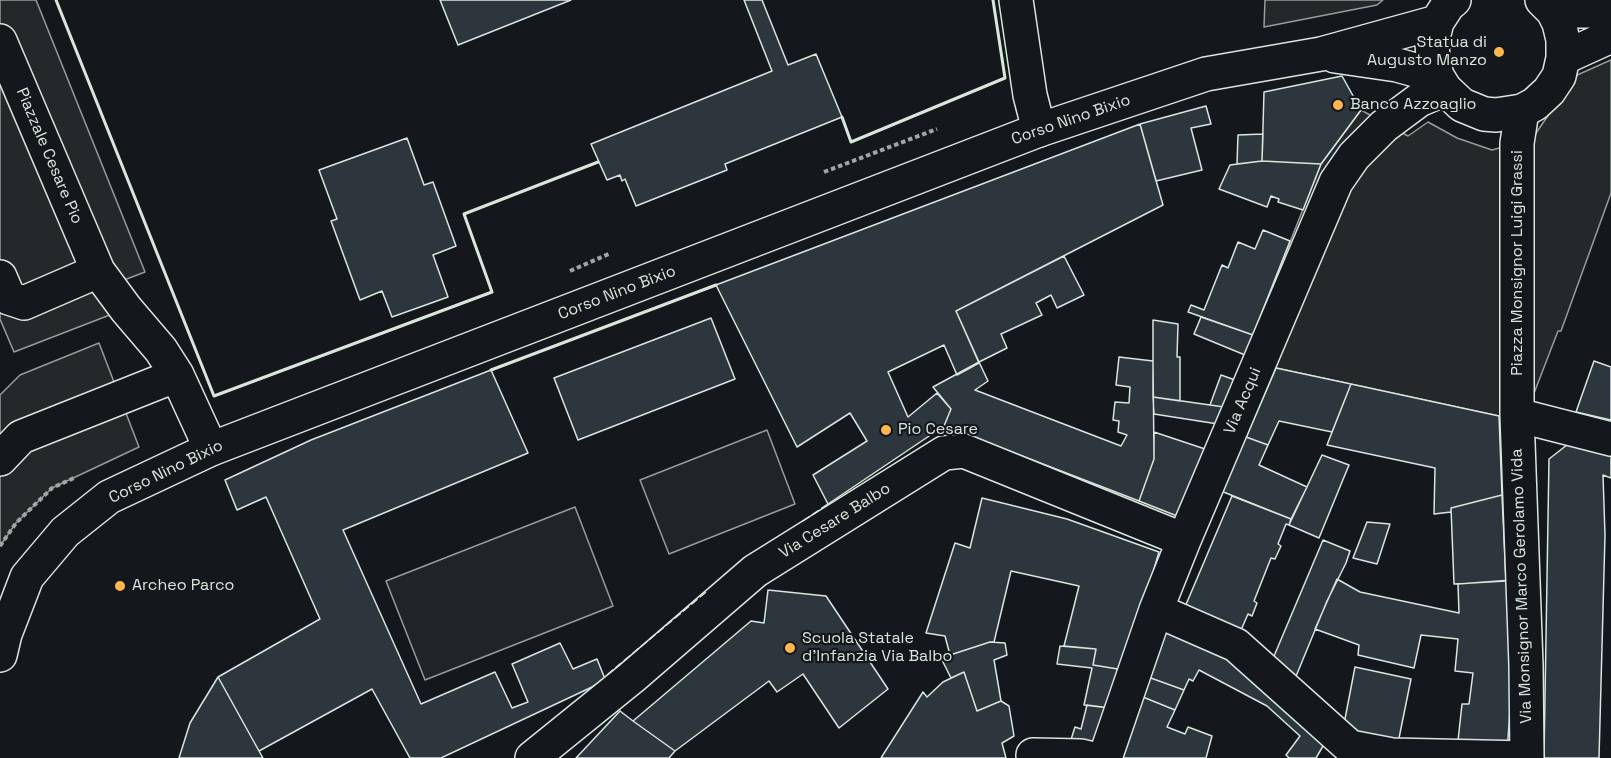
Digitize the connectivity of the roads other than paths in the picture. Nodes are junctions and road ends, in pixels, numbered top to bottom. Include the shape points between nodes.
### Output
1 (1016, 0) edge
2 (1547, 6) edge
3 (1446, 11) edge
4 (1611, 11) edge
5 (1611, 36) edge
6 (0, 41) edge
7 (1321, 54) junction
8 (1563, 58) junction
9 (1441, 83) junction
10 (1522, 111) junction
11 (1039, 130) junction
12 (98, 271) junction
13 (0, 278) edge
14 (177, 375) junction
15 (1517, 415) junction
16 (1611, 439) edge
17 (211, 449) junction
18 (0, 459) edge
19 (1184, 540) junction
20 (1156, 610) junction
21 (2, 640) edge
22 (1033, 755) dead end
23 (532, 758) edge
24 (1089, 758) edge
25 (1105, 758) edge
26 (1527, 758) edge

1 - 11 street
2 - 4 street
2 - 8 street via 1559,23
3 - 7 street, Corso Nino Bixio
3 - 9 street via 1432,42 1432,59
5 - 8 street
6 - 12 street, Piazzale Cesare Pio
7 - 9 street, Corso Nino Bixio via 1397,65
7 - 11 street, Corso Nino Bixio via 1206,74
8 - 10 street via 1549,91
9 - 10 street via 1462,105 1484,114
9 - 19 street, Via Acqui via 1384,126 1354,156 1336,182
10 - 15 street, Piazza Monsignor Luigi Grassi via 1517,143
11 - 17 street, Corso Nino Bixio
12 - 13 street via 24,303 9,298
12 - 14 street, Piazzale Cesare Pio
14 - 17 street, Piazzale Cesare Pio
14 - 18 street via 21,437
15 - 16 street
15 - 26 street, Via Monsignor Marco Gerolamo Vida
17 - 21 street, Corso Nino Bixio via 109,497 65,532 27,577
19 - 20 street, Via Acqui
19 - 23 street, Via Cesare Balbo via 964,451 944,453 755,571
20 - 25 street, Via Acqui
20 - 26 street via 1236,645 1350,747 1392,755
22 - 24 street

